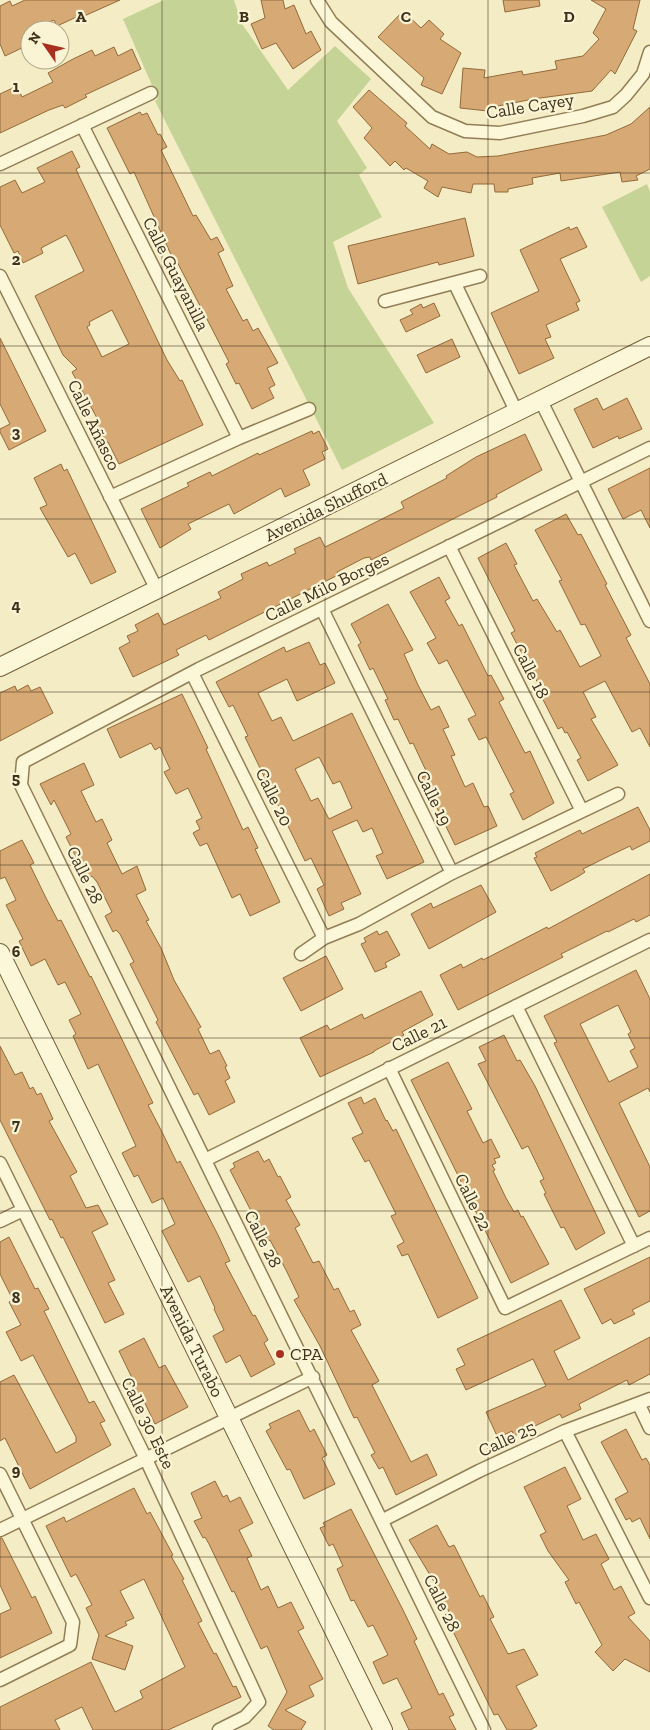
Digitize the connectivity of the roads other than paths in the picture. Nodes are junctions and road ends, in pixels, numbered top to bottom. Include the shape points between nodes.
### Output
1 (317, 0) edge
2 (650, 52) edge
3 (151, 93) dead end
4 (82, 125) junction
5 (0, 164) edge
6 (0, 276) edge
7 (480, 276) dead end
8 (455, 284) junction
9 (385, 301) dead end
10 (650, 346) edge
11 (541, 402) junction
12 (309, 409) dead end
13 (517, 413) junction
14 (238, 438) junction
15 (650, 448) edge
16 (581, 482) junction
17 (110, 497) junction
18 (449, 546) junction
19 (157, 590) junction
20 (322, 609) junction
21 (649, 618) edge
22 (0, 666) edge
23 (192, 673) junction
24 (23, 762) joint
25 (618, 794) dead end
26 (582, 811) junction
27 (452, 874) junction
28 (324, 938) junction
29 (648, 945) edge
30 (0, 953) edge
31 (300, 954) dead end
32 (516, 1006) junction
33 (389, 1068) junction
34 (205, 1160) junction
35 (0, 1163) edge
36 (23, 1210) junction
37 (0, 1221) edge
38 (650, 1238) edge
39 (634, 1246) junction
40 (312, 1376) junction
41 (644, 1402) edge
42 (229, 1417) junction
43 (650, 1428) edge
44 (565, 1431) junction
45 (145, 1457) junction
46 (0, 1474) edge
47 (23, 1518) junction
48 (383, 1520) junction
49 (0, 1530) edge
50 (650, 1598) edge
51 (0, 1680) edge
52 (219, 1730) edge
53 (383, 1730) edge
54 (484, 1730) edge

1 - 2 street, Calle Cayey via 331,22 432,116 465,131 500,132 613,107 643,74
3 - 4 street
4 - 5 street
4 - 14 street, Calle Guayanilla
6 - 17 street, Calle Añasco
7 - 8 street
8 - 9 street
8 - 13 street
10 - 11 street, Avenida Shufford
11 - 13 street, Avenida Shufford
11 - 16 street
12 - 14 street
13 - 19 street, Avenida Shufford
14 - 17 street
15 - 16 street, Calle Milo Borges
16 - 18 street, Calle Milo Borges
16 - 21 street
17 - 19 street, Calle Añasco
18 - 20 street, Calle Milo Borges
18 - 26 street, Calle 18
19 - 22 street, Avenida Shufford
20 - 23 street, Calle Milo Borges
20 - 27 street, Calle 19
23 - 24 street, Calle Milo Borges
23 - 28 street, Calle 20
24 - 34 street, Calle 28 via 21,785
25 - 26 street
26 - 27 street
27 - 28 street via 359,924
28 - 31 street
29 - 32 street, Calle 21
30 - 42 street, Avenida Turabo
32 - 33 street, Calle 21
32 - 39 street
33 - 34 street, Calle 21
33 - 39 street, Calle 22 via 505,1308
34 - 40 street, Calle 28
35 - 36 street, Calle 30 Este
36 - 37 street
36 - 45 street, Calle 30 Este
38 - 39 street
40 - 42 street
40 - 48 street, Calle 28
41 - 43 street
41 - 44 street, Calle 25
42 - 45 street
42 - 53 street, Avenida Turabo
44 - 48 street, Calle 25
44 - 50 street
45 - 47 street
45 - 52 street, Calle 30 Este via 260,1702 245,1717
46 - 47 street
47 - 49 street
47 - 51 street via 74,1622 70,1645
48 - 54 street, Calle 28

